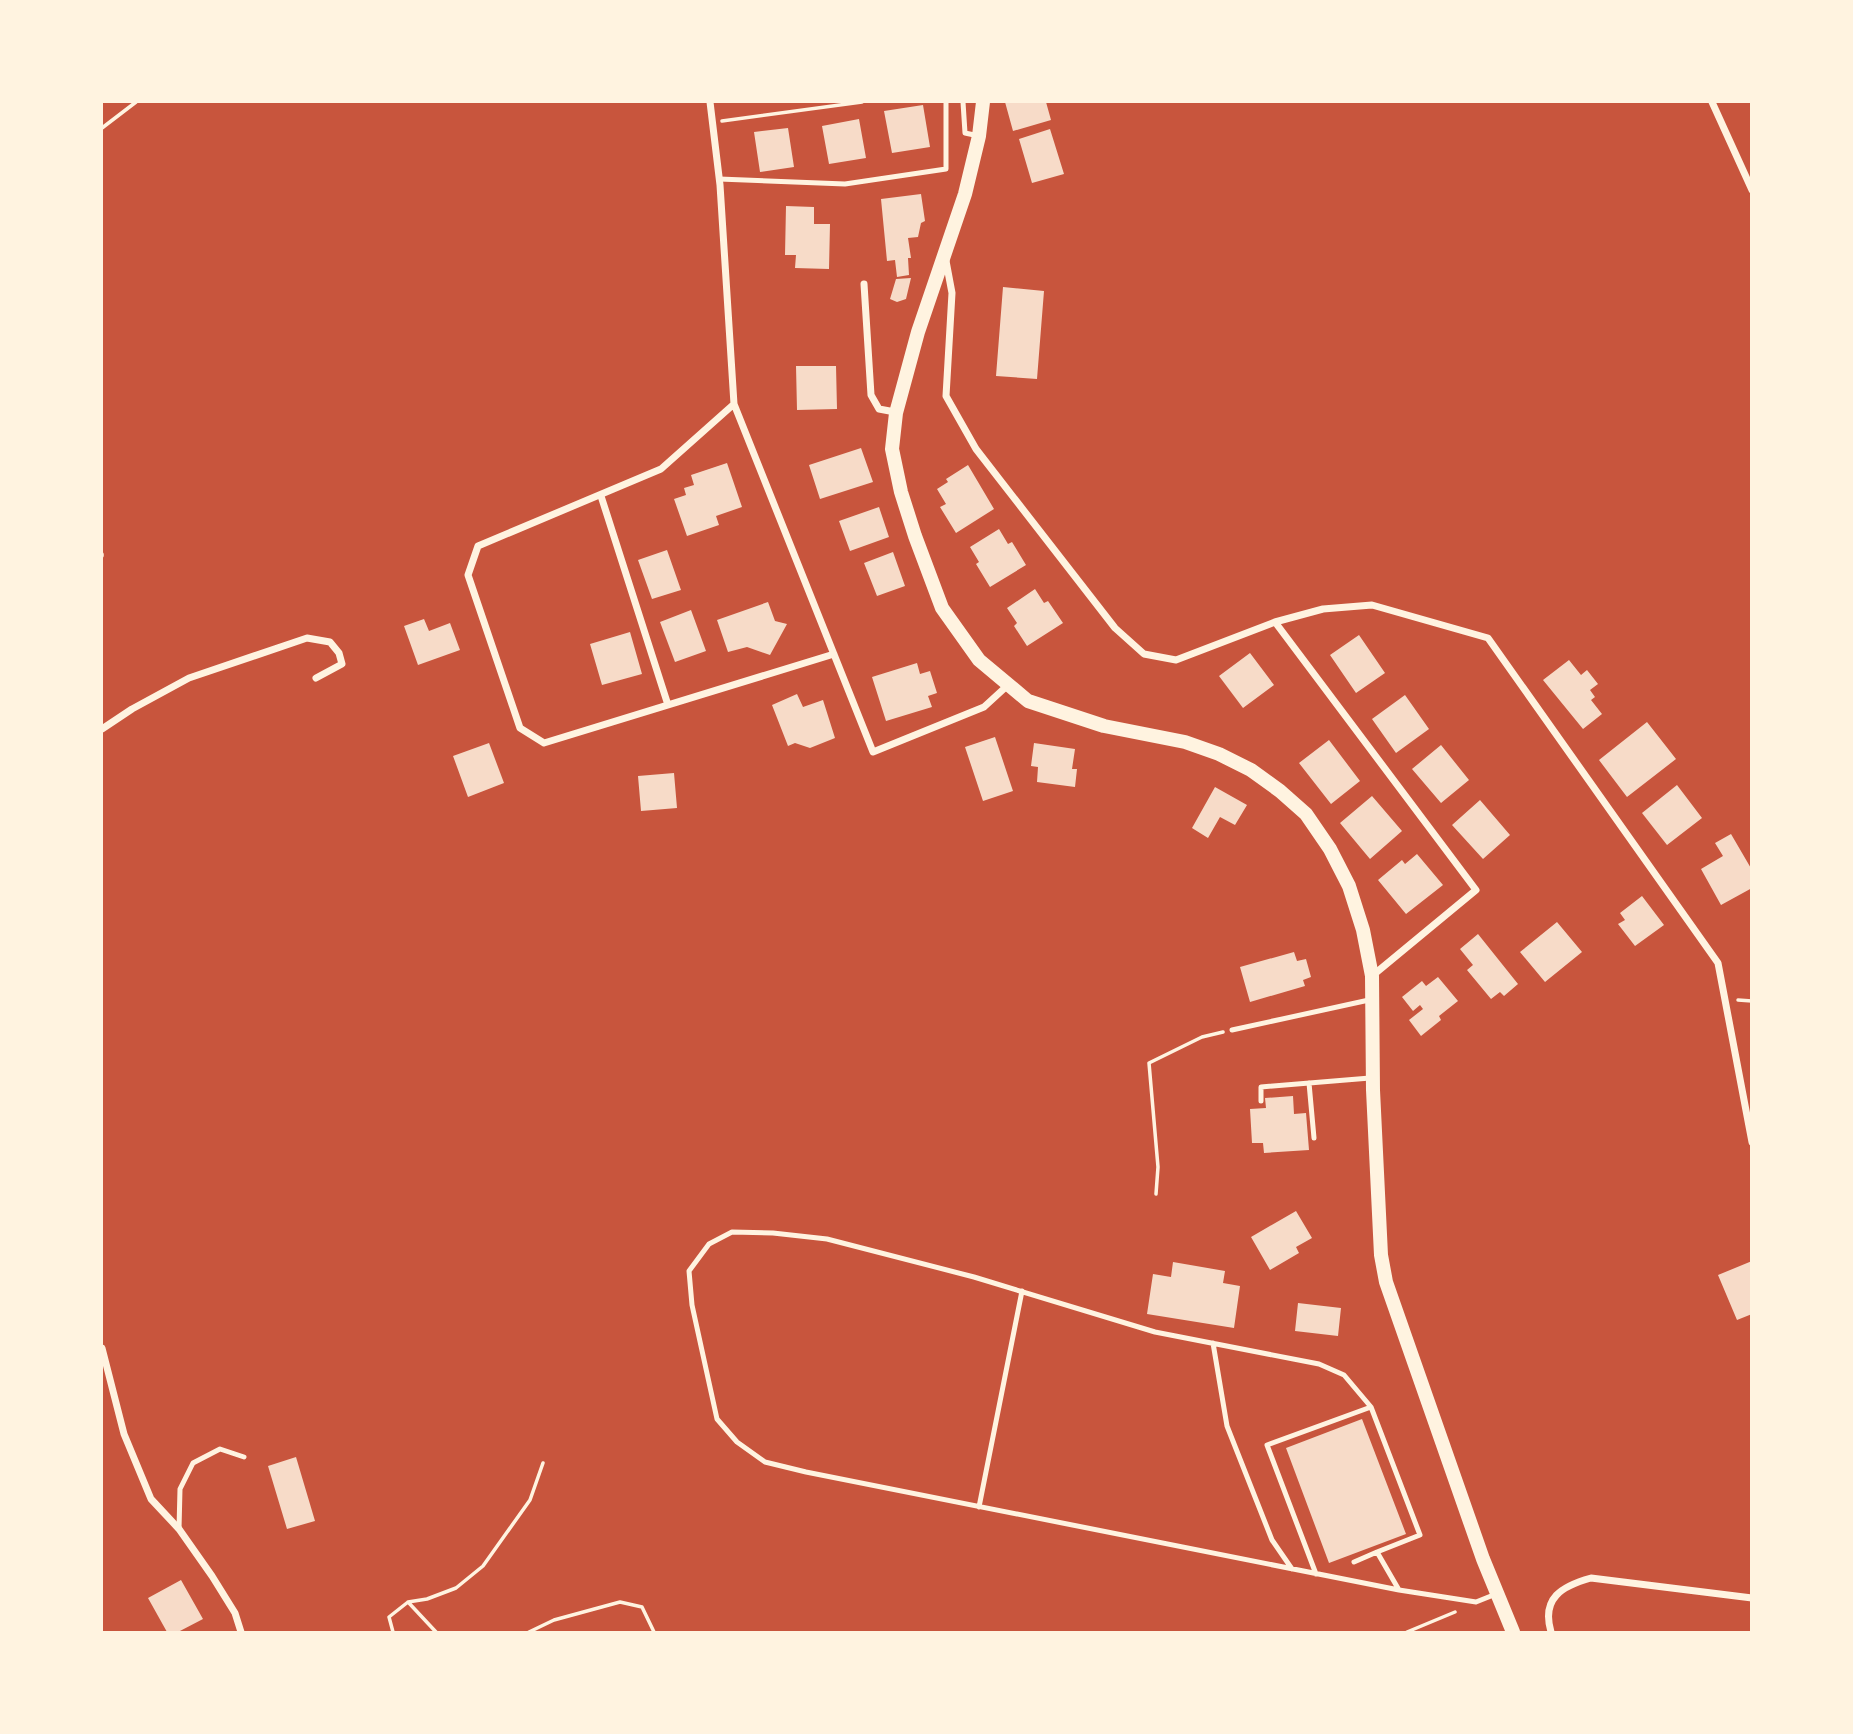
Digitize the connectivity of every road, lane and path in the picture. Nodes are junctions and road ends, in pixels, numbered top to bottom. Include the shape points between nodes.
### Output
1 (136, 102) edge
2 (710, 102) edge
3 (862, 102) edge
4 (946, 102) edge
5 (963, 102) edge
6 (983, 102) edge
7 (1712, 102) edge
8 (713, 122) junction
9 (102, 128) edge
10 (979, 136) junction
11 (719, 179) junction
12 (1752, 190) edge
13 (944, 250) junction
14 (864, 284) dead end
15 (734, 404) junction
16 (896, 412) junction
17 (601, 496) junction
18 (1275, 622) junction
19 (834, 654) junction
20 (316, 678) dead end
21 (1009, 685) junction
22 (668, 705) junction
23 (102, 729) edge
24 (1372, 976) junction
25 (1372, 999) junction
26 (1232, 1030) joint
27 (1373, 1078) junction
28 (1309, 1083) junction
29 (1261, 1101) dead end
30 (1314, 1138) dead end
31 (1752, 1142) edge
32 (1156, 1194) dead end
33 (1022, 1292) junction
34 (1213, 1343) junction
35 (102, 1348) edge
36 (1371, 1407) junction
37 (244, 1457) dead end
38 (543, 1463) dead end
39 (979, 1507) junction
40 (179, 1529) junction
41 (1377, 1552) junction
42 (1354, 1562) dead end
43 (1292, 1569) junction
44 (1317, 1574) junction
45 (1399, 1590) junction
46 (1497, 1593) junction
47 (1752, 1598) edge
48 (408, 1602) junction
49 (1476, 1602) junction
50 (241, 1633) edge
51 (393, 1633) edge
52 (436, 1633) edge
53 (529, 1633) edge
54 (654, 1633) edge
55 (1407, 1633) edge
56 (1513, 1633) edge
57 (1551, 1633) edge

1 - 9 path
2 - 8 street
3 - 8 path
4 - 11 lane via 946,169 845,184
5 - 10 lane via 965,133
6 - 10 main road
7 - 12 street
8 - 11 street
10 - 13 main road via 965,194
11 - 15 street
13 - 16 main road
13 - 18 street via 952,293 946,396 976,449 1115,628 1144,654 1175,660
14 - 16 street via 871,395 878,409
15 - 17 street via 661,469
15 - 19 street
16 - 21 main road via 892,449 901,492 942,608 979,660
17 - 22 street
17 - 22 street via 478,546 468,575 520,728 544,743
18 - 24 street via 1476,890
18 - 31 street via 1323,609 1372,605 1488,638 1718,963
19 - 21 street via 873,752 984,707
19 - 22 street
20 - 23 street via 342,664 330,642 307,638 189,678
21 - 24 main road via 1028,701 1104,726 1185,742 1219,754 1280,791 1306,814 1349,886
24 - 25 main road
25 - 26 lane
25 - 27 main road
26 - 32 path via 1202,1037 1149,1063
27 - 28 lane
27 - 46 main road via 1385,1282
28 - 29 lane via 1261,1087
28 - 30 lane
33 - 34 lane via 1155,1332
33 - 39 lane
33 - 39 lane via 827,1239 773,1233 732,1232 709,1244 689,1271 692,1305 718,1419 737,1442 765,1462
34 - 36 lane via 1319,1364 1344,1375
34 - 43 lane via 1227,1426 1272,1539
35 - 40 street via 124,1434 151,1499
36 - 41 lane via 1420,1535
36 - 44 lane via 1267,1445
37 - 40 lane via 220,1449 193,1463 180,1489
38 - 48 path via 530,1500 483,1566 456,1588
39 - 43 lane
40 - 50 street via 235,1613
41 - 42 lane
41 - 45 lane
43 - 44 lane
44 - 45 lane
45 - 49 lane
46 - 49 lane
46 - 56 main road
47 - 57 street via 1591,1578 1566,1585 1552,1600
48 - 51 path via 389,1617
48 - 52 path
49 - 55 path
53 - 54 path via 554,1620 620,1602 642,1607

